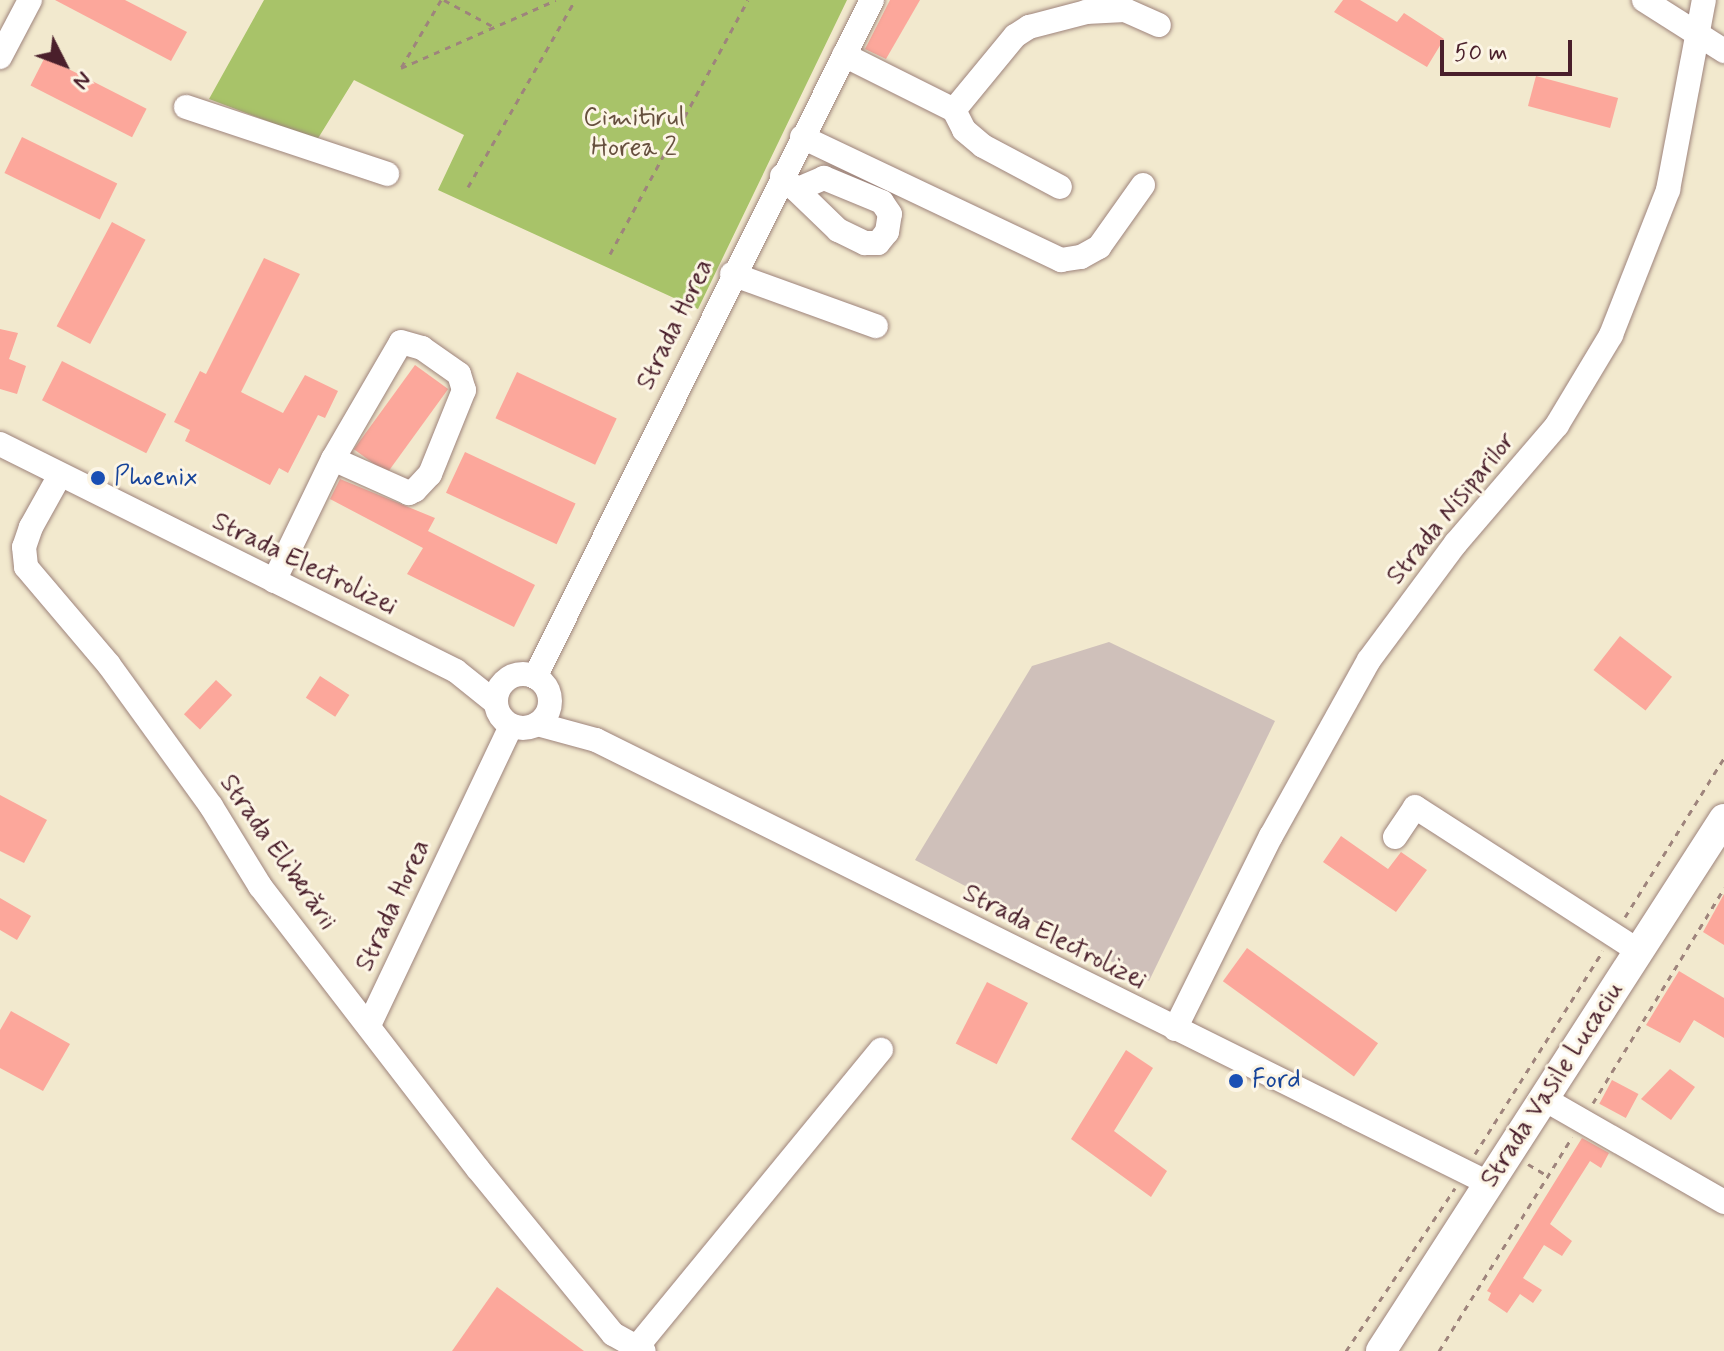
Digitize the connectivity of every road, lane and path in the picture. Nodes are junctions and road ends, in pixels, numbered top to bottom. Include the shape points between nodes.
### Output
1 (30, 0) edge
2 (443, 0) edge
3 (556, 0) edge
4 (575, 0) edge
5 (748, 0) edge
6 (872, 0) edge
7 (1644, 0) edge
8 (1704, 0) edge
9 (1159, 25) dead end
10 (496, 28) junction
11 (1701, 36) junction
12 (1724, 51) edge
13 (844, 55) junction
14 (0, 57) edge
15 (186, 107) dead end
16 (954, 110) junction
17 (802, 137) junction
18 (387, 174) dead end
19 (1143, 185) dead end
20 (468, 187) dead end
21 (1060, 187) dead end
22 (610, 254) dead end
23 (732, 274) junction
24 (876, 326) dead end
25 (0, 444) edge
26 (333, 459) junction
27 (60, 475) junction
28 (274, 581) junction
29 (456, 671) junction
30 (535, 677) junction
31 (507, 679) junction
32 (550, 702) junction
33 (496, 703) junction
34 (537, 724) junction
35 (511, 726) junction
36 (596, 740) junction
37 (1724, 758) edge
38 (1724, 819) edge
39 (1395, 837) dead end
40 (1613, 935) junction
41 (1640, 952) junction
42 (370, 1023) junction
43 (1175, 1029) junction
44 (881, 1050) dead end
45 (1546, 1100) junction
46 (1473, 1157) dead end
47 (1528, 1164) dead end
48 (1548, 1176) dead end
49 (1488, 1183) junction
50 (1451, 1194) dead end
51 (1724, 1202) edge
52 (640, 1350) edge
53 (1346, 1351) edge
54 (1381, 1351) edge

1 - 14 street
2 - 10 path
2 - 10 path via 401,68
3 - 10 path
4 - 20 path
5 - 22 path
6 - 13 street, Strada Horea
7 - 11 street
8 - 11 street, Strada Nisiparilor
9 - 16 street via 1125,10 1086,12 1029,27 1015,36
11 - 12 street
11 - 43 street, Strada Nisiparilor via 1668,190 1611,335 1557,425 1456,543 1369,660 1271,836
13 - 16 street
13 - 17 street, Strada Horea
15 - 18 street
16 - 21 street via 964,130 983,146
17 - 19 street via 1061,260 1099,247
17 - 23 street, Strada Horea via 789,183
23 - 24 street
23 - 30 street, Strada Horea
25 - 27 street, Strada Electrolizei
26 - 26 street via 409,493 415,490 430,474 464,390 459,374 422,348 401,342
26 - 28 street
27 - 28 street, Strada Electrolizei
27 - 42 street, Strada Eliberării via 31,527 24,547 26,567 109,665 211,806 260,886
28 - 29 street, Strada Electrolizei
29 - 31 street, Strada Electrolizei
29 - 33 street, Strada Electrolizei
30 - 31 street
30 - 32 street via 546,687
31 - 33 street
32 - 34 street
32 - 36 street, Strada Electrolizei
33 - 35 street
34 - 35 street
34 - 36 street, Strada Electrolizei
35 - 42 street, Strada Horea
36 - 43 street, Strada Electrolizei
37 - 40 path
38 - 41 main road, Strada Vasile Lucaciu
39 - 40 street via 1415,807
40 - 41 street
40 - 46 path
41 - 45 main road, Strada Vasile Lucaciu
42 - 52 street, Strada Eliberării via 586,1304 613,1334
43 - 49 street, Strada Electrolizei
44 - 52 street
45 - 49 main road, Strada Vasile Lucaciu
45 - 51 street
47 - 48 path
49 - 54 main road, Strada Vasile Lucaciu
50 - 53 path

